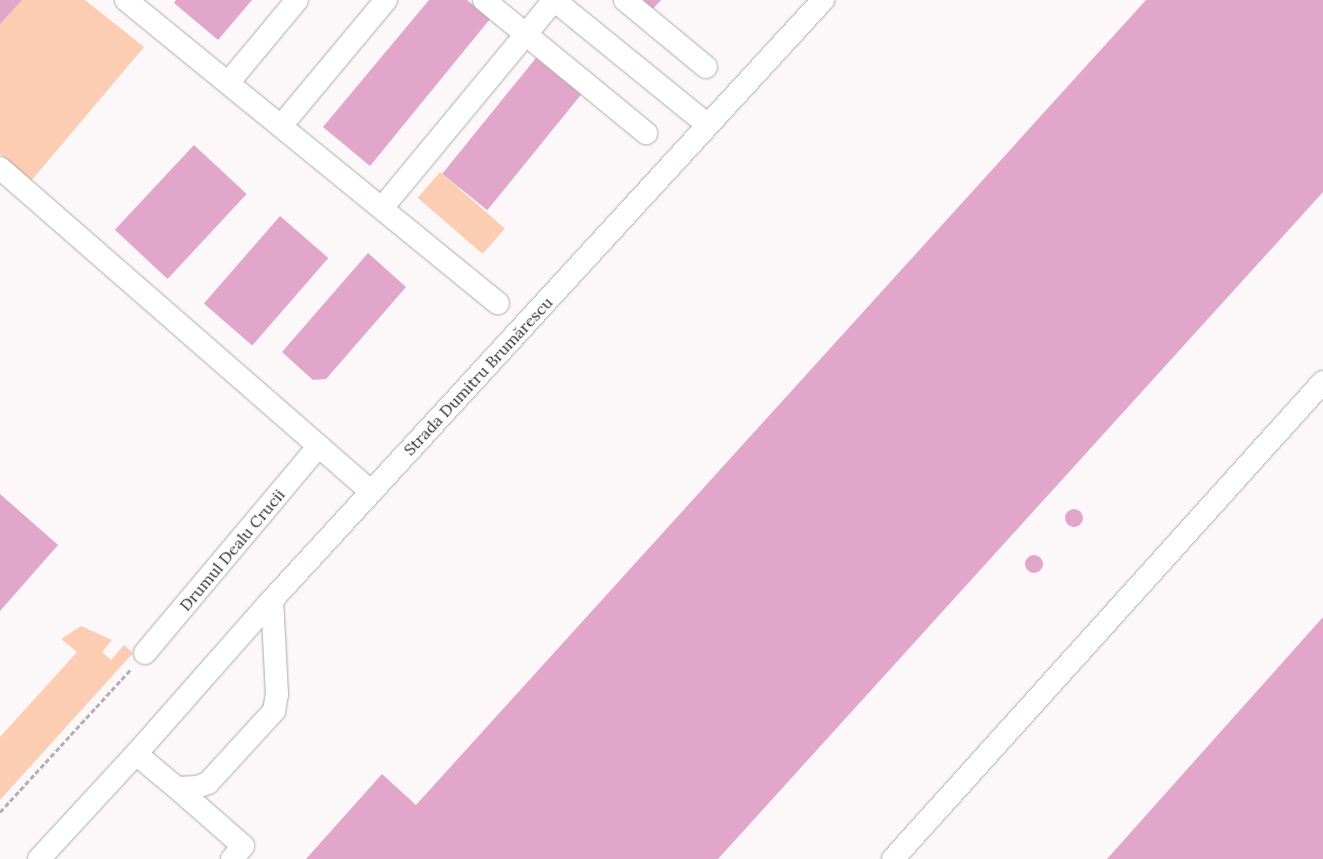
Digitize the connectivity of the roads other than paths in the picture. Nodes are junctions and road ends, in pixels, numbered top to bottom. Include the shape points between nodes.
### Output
1 (127, 0) edge
2 (297, 0) edge
3 (386, 0) edge
4 (484, 0) edge
5 (554, 0) edge
6 (625, 0) edge
7 (823, 0) edge
8 (526, 34) junction
9 (706, 67) dead end
10 (228, 83) junction
11 (281, 126) junction
12 (708, 126) junction
13 (646, 133) dead end
14 (0, 168) edge
15 (382, 208) junction
16 (498, 302) dead end
17 (1323, 382) edge
18 (319, 446) junction
19 (371, 492) junction
20 (272, 600) junction
21 (145, 653) road end
22 (136, 754) junction
23 (177, 788) junction
24 (39, 859) edge
25 (232, 859) edge
26 (892, 859) edge

1 - 10 street
2 - 10 street
3 - 11 street
4 - 8 street
5 - 8 street
5 - 12 street
6 - 9 street
7 - 12 street, Strada Dumitru Brumărescu
8 - 13 street
8 - 15 street
10 - 11 street
11 - 15 street
12 - 19 street, Strada Dumitru Brumărescu
14 - 18 street
15 - 16 street
17 - 26 street
18 - 19 street
18 - 21 street, Drumul Dealu Crucii
19 - 20 street, Strada Dumitru Brumărescu
20 - 22 street, Strada Dumitru Brumărescu
20 - 23 street via 278,694 274,711 208,783
22 - 23 street
22 - 24 street, Strada Dumitru Brumărescu
23 - 25 street via 243,846

